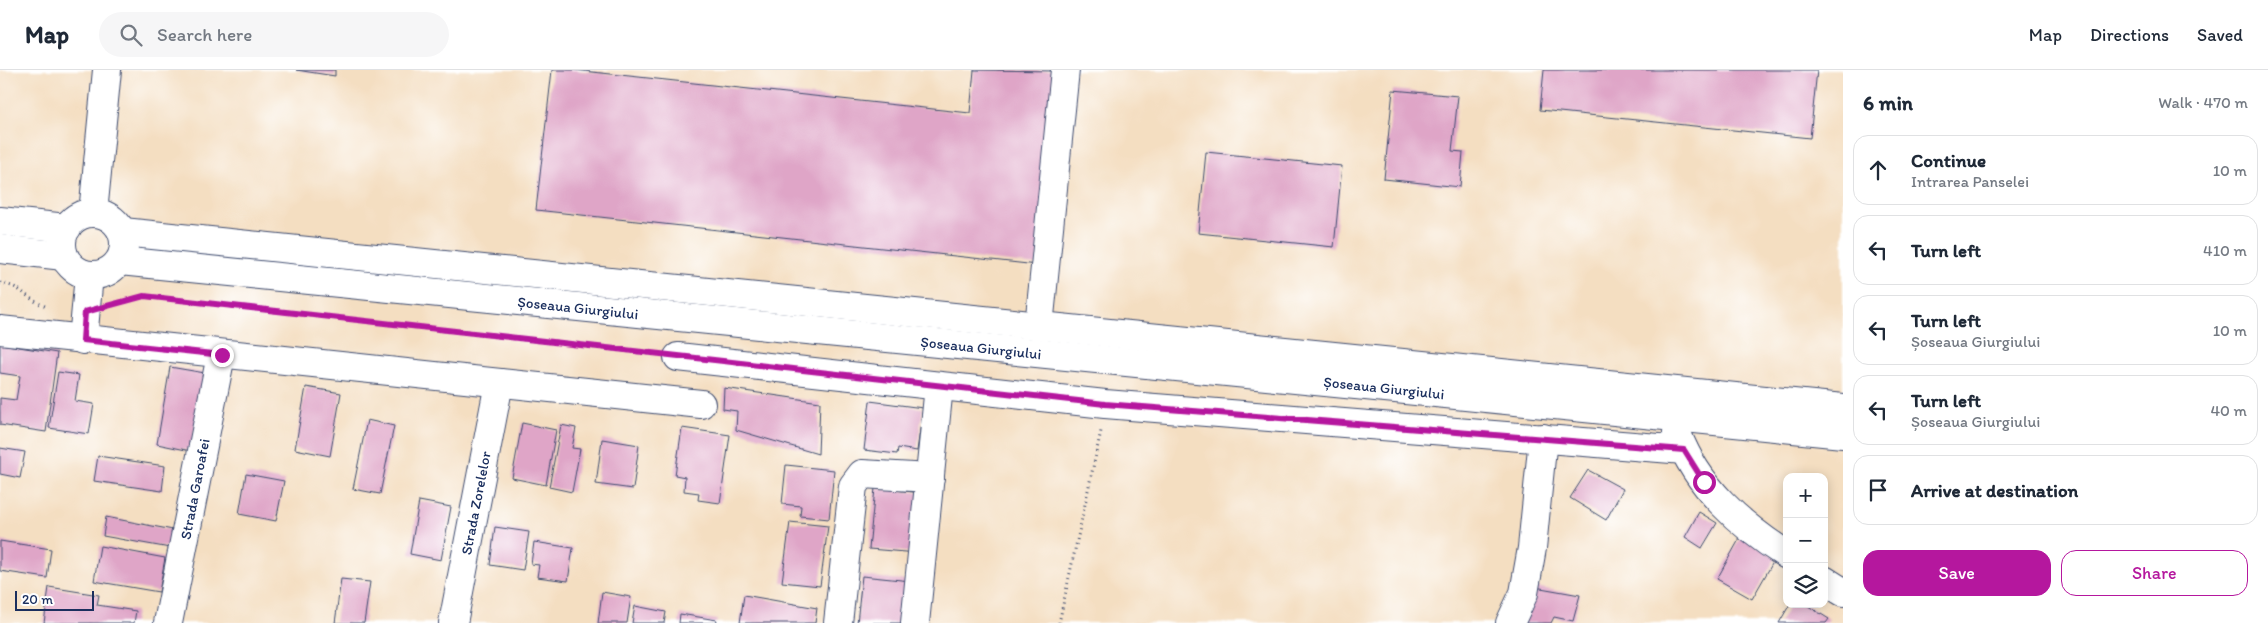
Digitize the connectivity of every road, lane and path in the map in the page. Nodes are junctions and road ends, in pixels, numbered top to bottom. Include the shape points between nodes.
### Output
1 (107, 70) edge
2 (1065, 70) edge
3 (93, 213) junction
4 (0, 221) edge
5 (67, 228) junction
6 (123, 232) junction
7 (0, 249) edge
8 (64, 256) junction
9 (120, 261) junction
10 (89, 275) junction
11 (0, 283) edge
12 (85, 312) junction
13 (1039, 326) junction
14 (0, 330) edge
15 (83, 340) junction
16 (222, 355) junction
17 (678, 357) joint
18 (499, 383) junction
19 (940, 386) junction
20 (701, 404) dead end
21 (1105, 404) junction
22 (1843, 408) edge
23 (1671, 416) junction
24 (1843, 434) edge
25 (1543, 438) junction
26 (1684, 450) junction
27 (930, 478) junction
28 (1783, 553) edge
29 (1828, 583) edge
30 (1843, 592) edge
31 (168, 623) edge
32 (453, 623) edge
33 (838, 623) edge
34 (915, 623) edge
35 (1060, 623) edge
36 (1510, 623) edge

1 - 3 main road
2 - 13 main road
3 - 5 main road via 83,214
3 - 6 main road via 111,218
4 - 5 main road
5 - 8 main road via 63,237
6 - 9 main road
6 - 13 main road, Șoseaua Giurgiului
7 - 8 main road
8 - 10 main road via 74,269
9 - 10 main road via 106,272
9 - 23 main road, Șoseaua Giurgiului
10 - 12 main road
11 - 12 path via 16,286 34,302 50,308
12 - 15 main road
12 - 17 path via 144,296
13 - 22 main road, Șoseaua Giurgiului
14 - 15 main road
15 - 16 main road
16 - 18 main road
16 - 31 main road, Strada Garoafei
17 - 19 main road
18 - 20 main road
18 - 32 main road, Strada Zorelelor
19 - 21 main road
19 - 27 main road
21 - 25 main road
21 - 35 path
23 - 24 main road, Șoseaua Giurgiului
23 - 26 main road
25 - 26 main road
25 - 36 main road via 1524,594
26 - 28 main road via 1728,512
27 - 33 main road via 862,474 853,486
27 - 34 main road
29 - 30 main road

